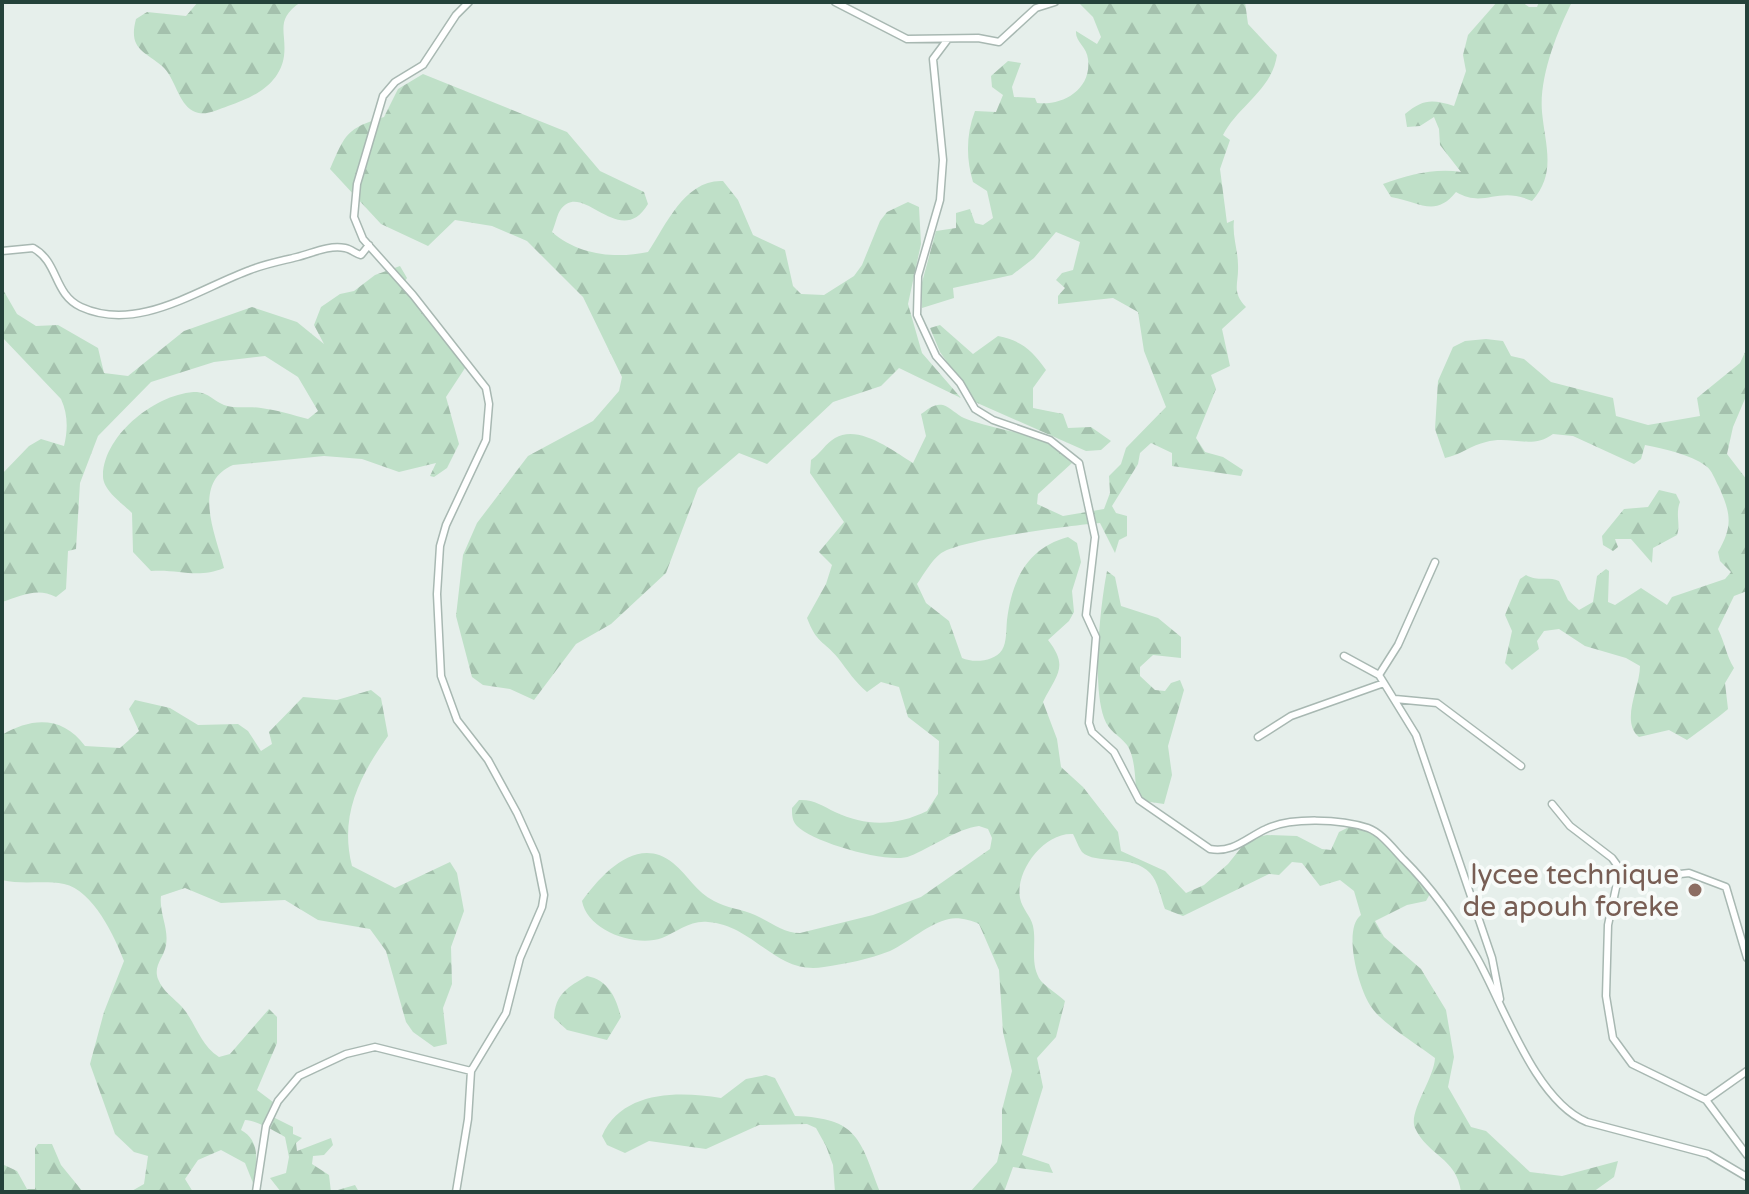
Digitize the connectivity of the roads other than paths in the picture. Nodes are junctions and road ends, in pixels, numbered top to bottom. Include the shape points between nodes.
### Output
1 (469, 2) edge
2 (835, 2) edge
3 (1055, 2) edge
4 (948, 39) junction
5 (369, 245) junction
6 (2, 251) edge
7 (1435, 562) dead end
8 (1344, 656) dead end
9 (1379, 675) junction
10 (1384, 683) junction
11 (1395, 699) junction
12 (1258, 737) dead end
13 (1521, 766) dead end
14 (1552, 804) dead end
15 (1619, 881) junction
16 (1747, 958) edge
17 (1501, 1003) junction
18 (471, 1071) junction
19 (1747, 1071) edge
20 (1706, 1100) junction
21 (1747, 1155) edge
22 (1747, 1177) edge
23 (256, 1192) edge
24 (456, 1192) edge

1 - 5 street via 428,60 395,82 377,106 354,204 356,227
2 - 4 street via 907,39
3 - 4 street via 1036,8 999,42
4 - 17 street via 933,59 943,160 940,200 918,276 917,315 936,356 975,409 1050,440 1079,463 1095,537 1086,615 1096,637 1089,696 1092,732 1114,752 1139,800 1210,849 1240,846 1285,823 1375,831 1441,902
5 - 6 street via 361,255 345,248 323,249 252,269 131,315 72,303 46,257 33,248
5 - 18 street via 478,374 489,404 483,449 442,537 437,594 441,676 457,720 488,760 523,827 536,855 544,895 506,1013
7 - 9 street
8 - 9 street
9 - 10 street
10 - 11 street
10 - 12 street via 1303,711
11 - 13 street via 1437,703
11 - 17 street via 1425,756 1492,958
14 - 15 street via 1570,826 1618,864
15 - 16 street via 1689,873 1726,887
15 - 20 street via 1608,925 1606,1010 1613,1038 1632,1064
17 - 22 street via 1531,1062 1571,1114 1708,1154
18 - 23 street via 375,1047 299,1076 266,1126
18 - 24 street
19 - 20 street
20 - 21 street

